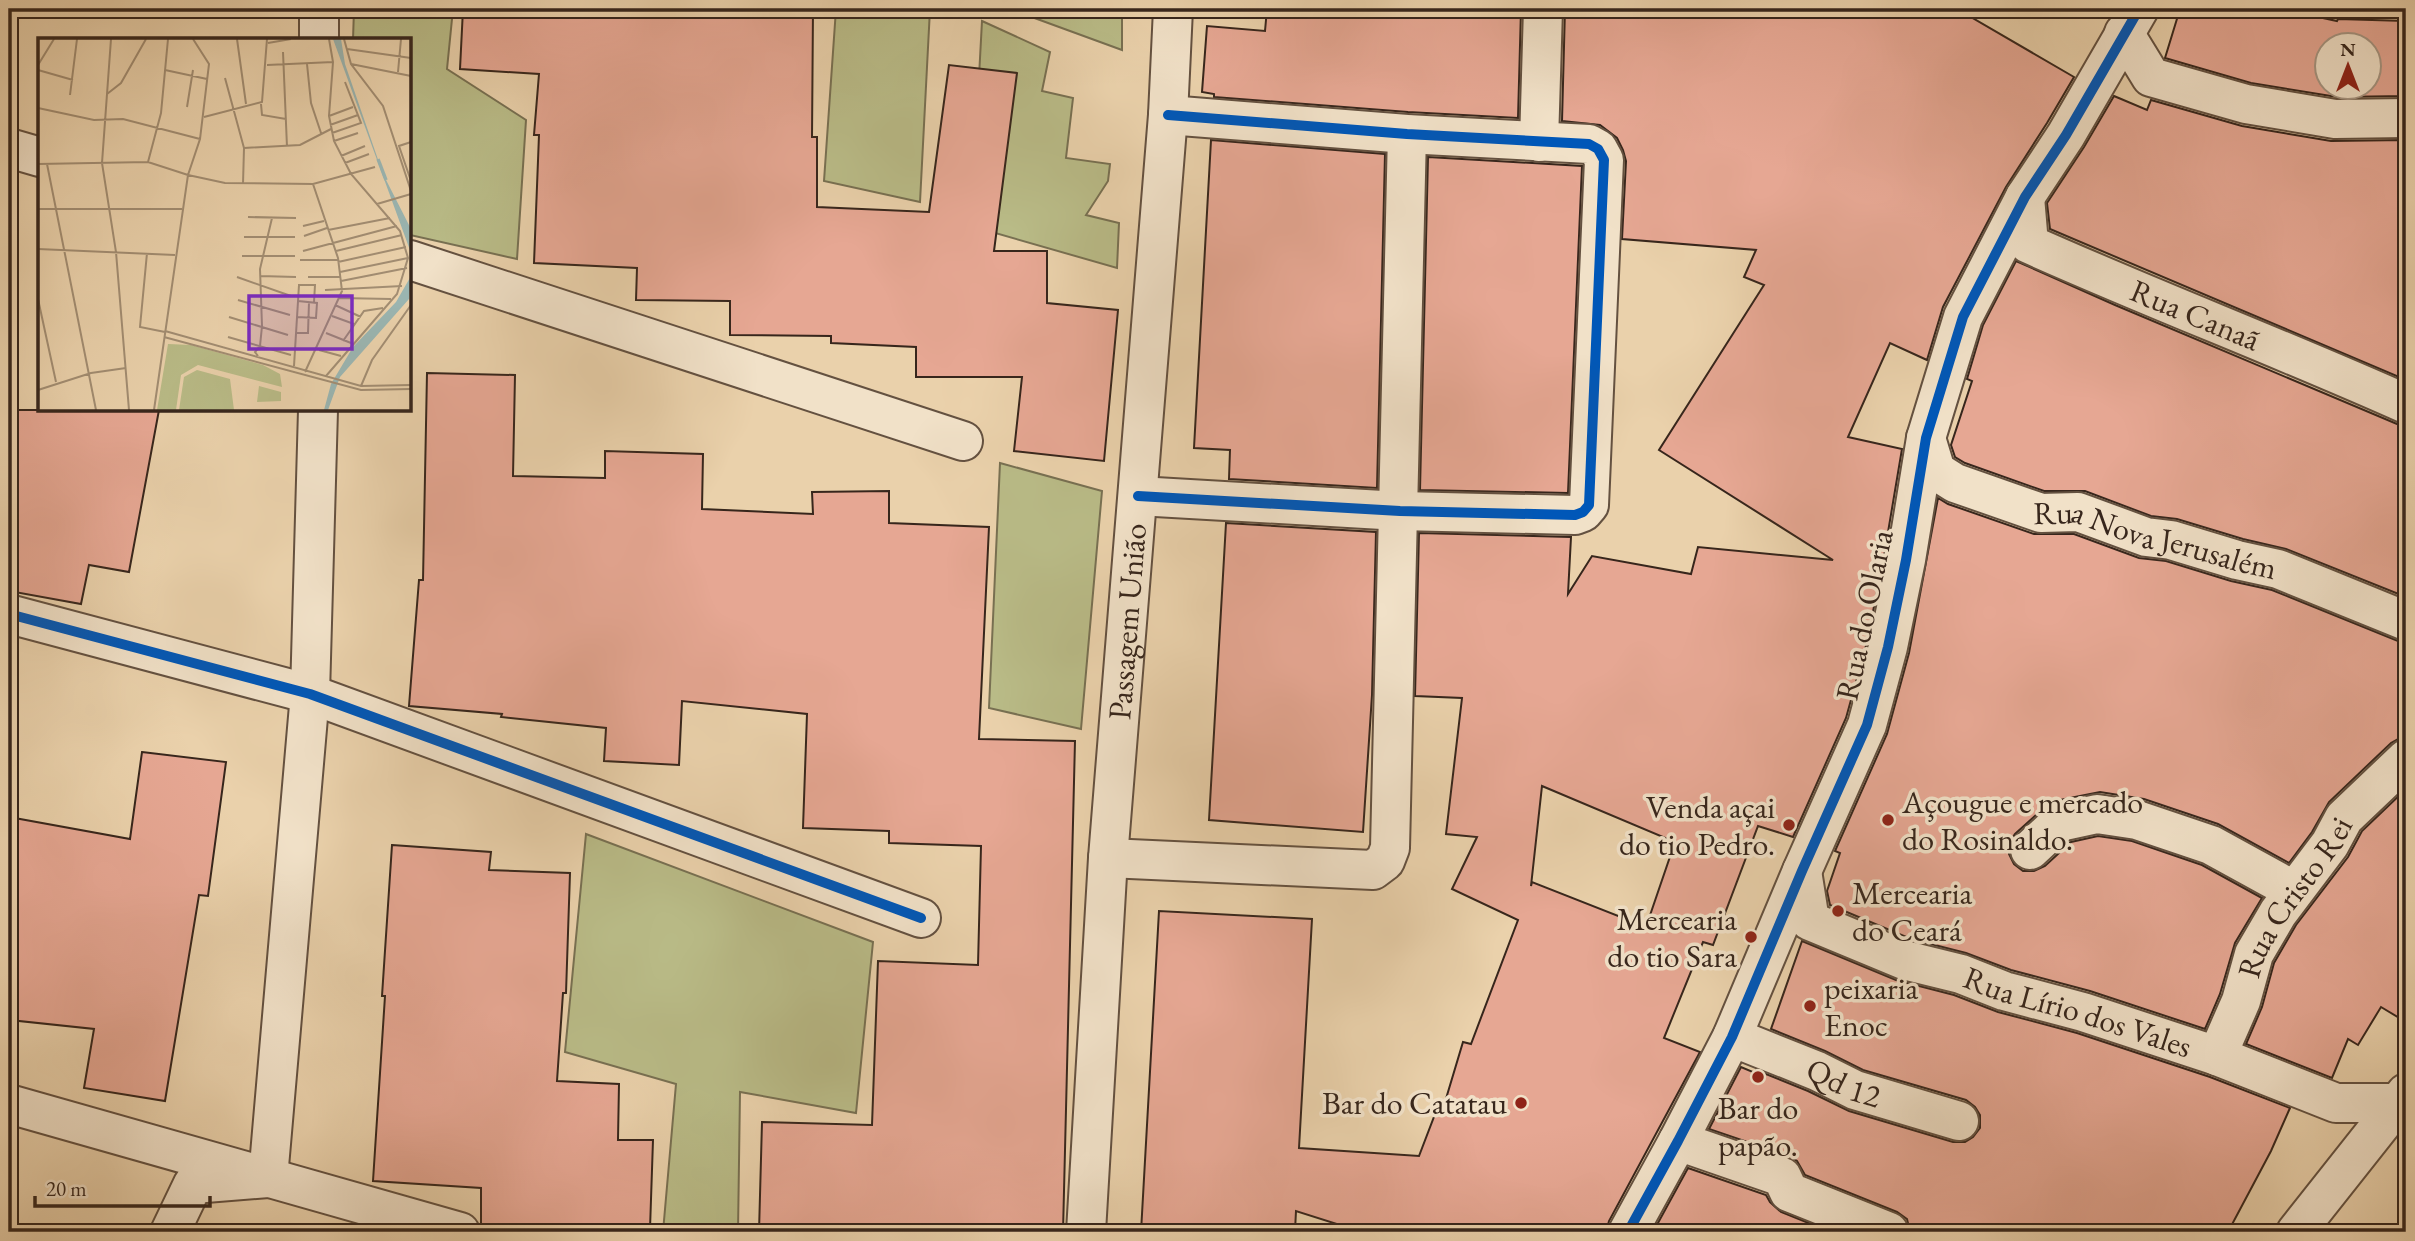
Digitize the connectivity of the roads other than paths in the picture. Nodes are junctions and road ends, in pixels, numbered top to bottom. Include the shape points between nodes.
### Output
1 (319, 9) edge
2 (1173, 9) edge
3 (1543, 9) edge
4 (2131, 21) edge
5 (319, 38) edge
6 (1168, 115) junction
7 (2406, 118) edge
8 (1408, 134) junction
9 (1539, 142) junction
10 (9, 149) edge
11 (38, 156) edge
12 (2025, 197) junction
13 (411, 260) edge
14 (2406, 404) edge
15 (318, 411) edge
16 (1926, 438) junction
17 (963, 441) dead end
18 (1138, 496) junction
19 (1400, 511) junction
20 (9, 614) edge
21 (2406, 621) edge
22 (310, 694) junction
23 (2406, 760) edge
24 (2030, 850) dead end
25 (1108, 858) junction
26 (1802, 871) junction
27 (2293, 890) junction
28 (921, 918) dead end
29 (1732, 1037) junction
30 (2217, 1056) junction
31 (2402, 1098) edge
32 (9, 1104) edge
33 (1959, 1121) dead end
34 (1678, 1141) junction
35 (268, 1178) junction
36 (1635, 1225) edge
37 (170, 1232) edge
38 (460, 1232) edge
39 (1086, 1232) edge
40 (1889, 1232) edge
41 (2296, 1232) edge

1 - 5 street
2 - 6 street, Passagem União
3 - 9 street
4 - 7 street via 2151,77 2246,104 2322,117
4 - 12 street, Rua do Olaria
6 - 8 street
6 - 18 street, Passagem União
8 - 9 street
8 - 19 street
9 - 19 street via 1589,144 1604,160 1589,505 1576,515
10 - 11 street
12 - 14 street, Rua Canaã via 2029,244
12 - 16 street, Rua do Olaria via 1963,317
13 - 17 street
15 - 22 street
16 - 21 street, Rua Nova Jerusalém via 1936,471 1955,483 2041,513 2078,512 2147,537 2278,569
16 - 26 street, Rua do Olaria via 1888,647 1867,725
18 - 19 street
18 - 25 street, Passagem União
19 - 25 street via 1390,848 1385,862 1373,870
20 - 22 street
22 - 28 street
22 - 35 street
23 - 27 street, Rua Cristo Rei via 2344,818 2330,844
24 - 27 street via 2060,822 2097,814 2137,820 2211,845
25 - 39 street, Passagem União
26 - 29 street, Rua do Olaria
26 - 30 street, Rua Lírio dos Vales via 1811,921 1904,960
27 - 30 street, Rua Cristo Rei via 2254,954 2241,1001
29 - 33 street, Qd 12 via 1855,1090
29 - 34 street, Rua do Olaria
30 - 31 street, Rua Lírio dos Vales via 2336,1103
31 - 41 street
32 - 35 street
34 - 36 street, Rua do Olaria
34 - 40 street via 1782,1177 1789,1192
35 - 37 street via 193,1184
35 - 38 street

